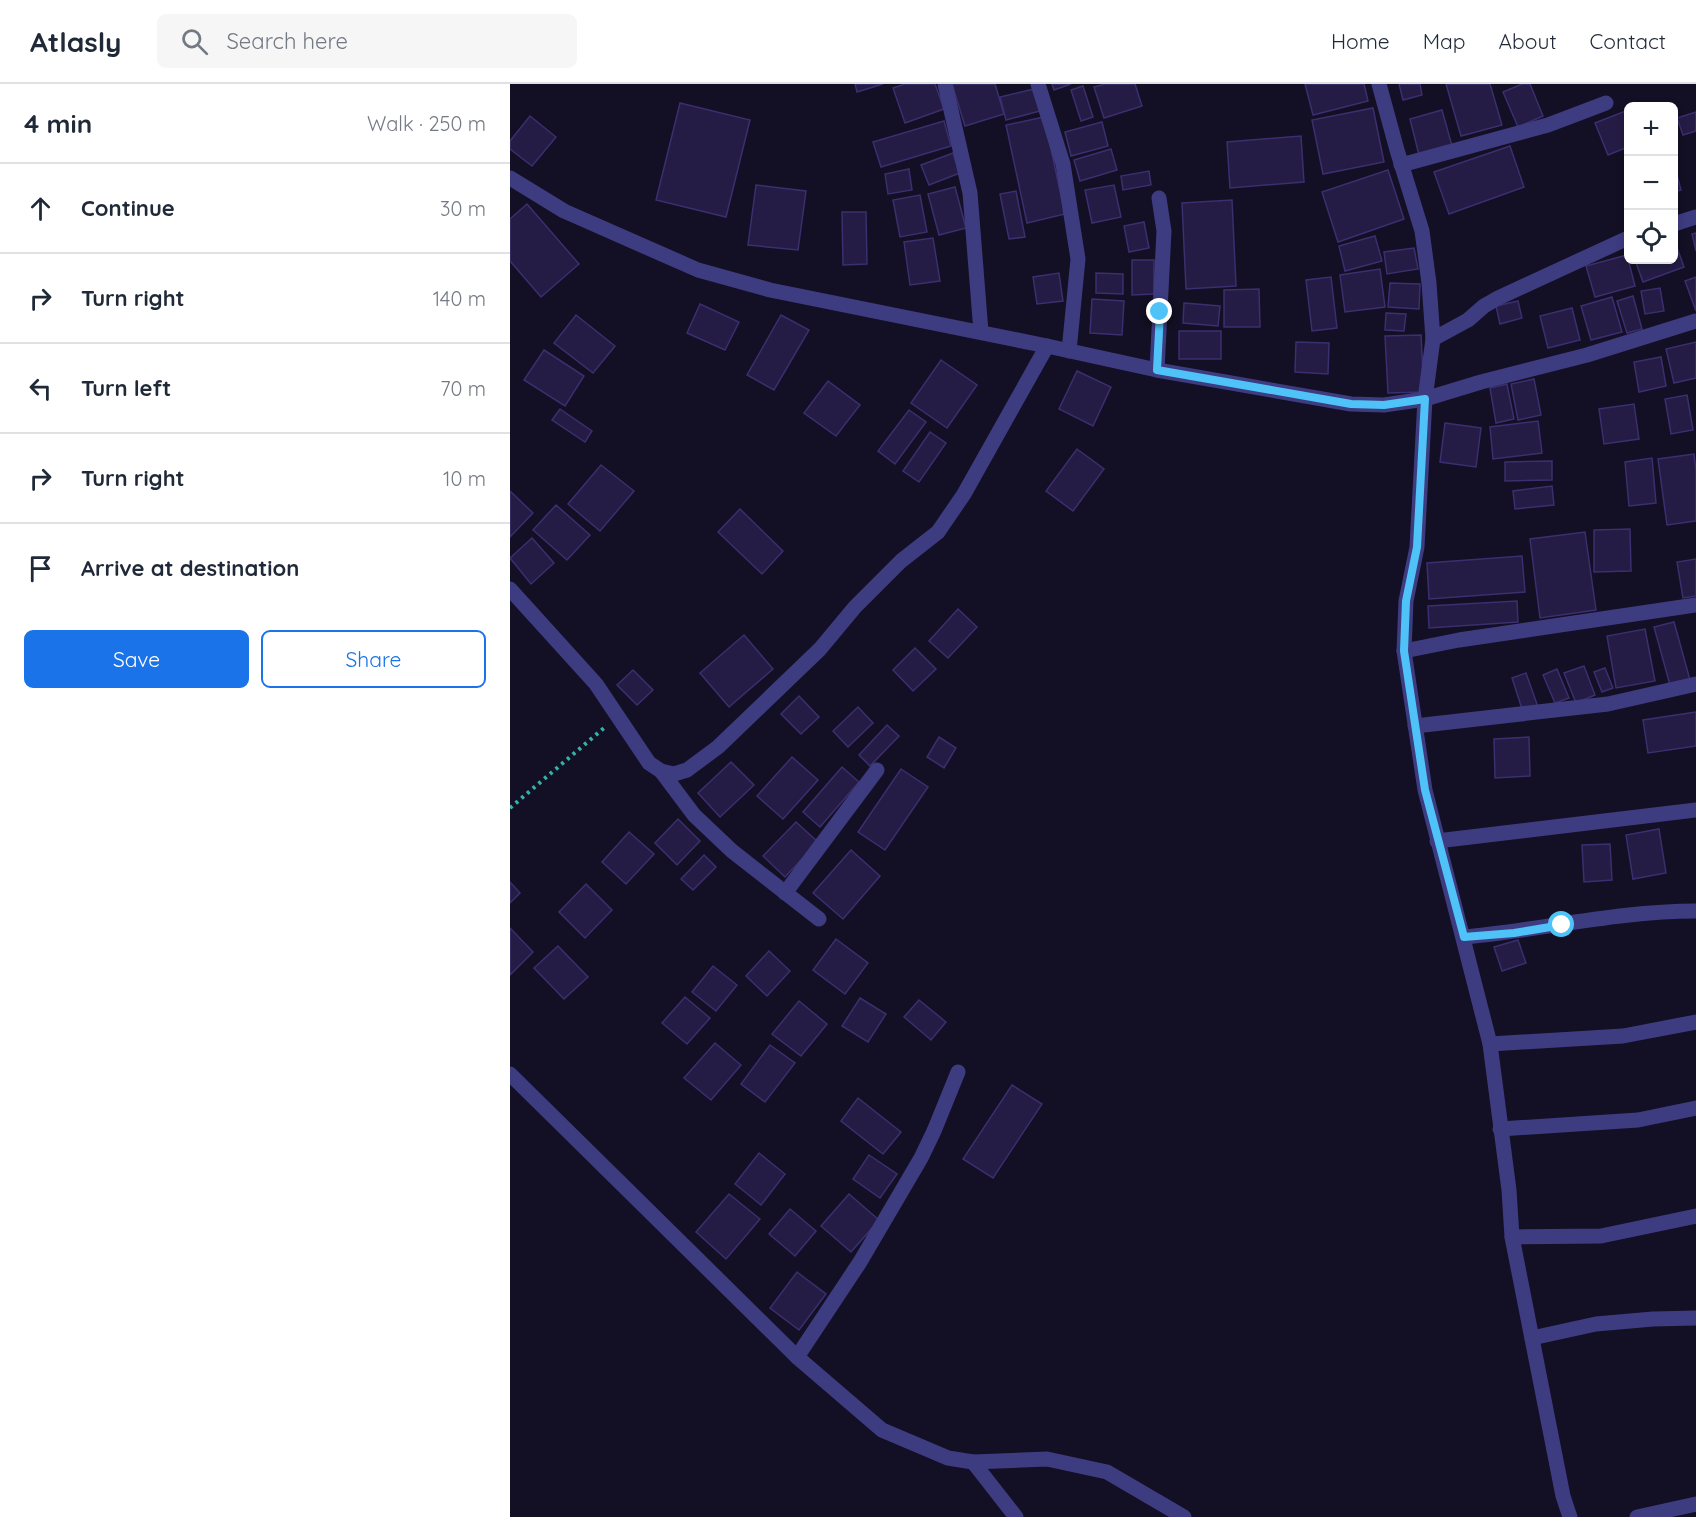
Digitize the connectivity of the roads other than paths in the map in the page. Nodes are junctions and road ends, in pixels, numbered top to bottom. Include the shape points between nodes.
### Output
1 (945, 84) edge
2 (1038, 84) edge
3 (1379, 84) edge
4 (1606, 103) dead end
5 (1401, 165) junction
6 (510, 178) edge
7 (1159, 198) dead end
8 (1696, 217) edge
9 (1678, 223) edge
10 (1624, 240) edge
11 (1696, 321) edge
12 (981, 333) junction
13 (1433, 339) junction
14 (1047, 346) junction
15 (1069, 351) junction
16 (1157, 370) junction
17 (1425, 399) junction
18 (510, 589) edge
19 (1696, 605) edge
20 (1404, 651) junction
21 (1696, 684) edge
22 (1415, 726) junction
23 (877, 770) dead end
24 (661, 771) junction
25 (1696, 810) edge
26 (1437, 842) junction
27 (785, 893) junction
28 (1696, 911) edge
29 (819, 919) dead end
30 (1464, 937) junction
31 (1696, 1022) edge
32 (1490, 1044) junction
33 (958, 1072) dead end
34 (510, 1074) edge
35 (1696, 1108) edge
36 (1500, 1130) junction
37 (1696, 1216) edge
38 (1512, 1237) junction
39 (1696, 1318) edge
40 (1532, 1338) junction
41 (797, 1358) junction
42 (973, 1462) junction
43 (1696, 1504) edge
44 (1016, 1517) edge
45 (1184, 1517) edge
46 (1569, 1517) edge
47 (1638, 1517) edge

1 - 12 street via 970,193
2 - 15 street via 1063,164 1078,259
3 - 5 street
4 - 5 street via 1548,125
5 - 13 street via 1422,231
6 - 12 street via 564,211 698,270 770,290
7 - 16 street via 1164,231
8 - 9 street
10 - 13 street via 1498,298
11 - 17 street
12 - 14 street
13 - 17 street
14 - 15 street
14 - 24 street via 975,476 938,532 901,561 820,649 718,747 687,770 674,774
15 - 16 street
16 - 17 street via 1351,404 1384,405
17 - 20 street via 1417,547 1406,601
18 - 24 street via 596,684 649,763
19 - 20 street
20 - 22 street
21 - 22 street via 1608,704
22 - 26 street
23 - 27 street
24 - 27 street via 694,815
25 - 26 street
26 - 30 street
27 - 29 street
28 - 30 street via 1615,917
30 - 32 street
31 - 32 street via 1623,1036
32 - 36 street
33 - 41 street via 921,1158 861,1262
34 - 41 street
35 - 36 street via 1638,1119
36 - 38 street
37 - 38 street via 1601,1236
38 - 40 street
39 - 40 street via 1596,1324
40 - 46 street
41 - 42 street via 882,1430 948,1458
42 - 44 street
42 - 45 street via 1047,1459 1107,1472
43 - 47 street

